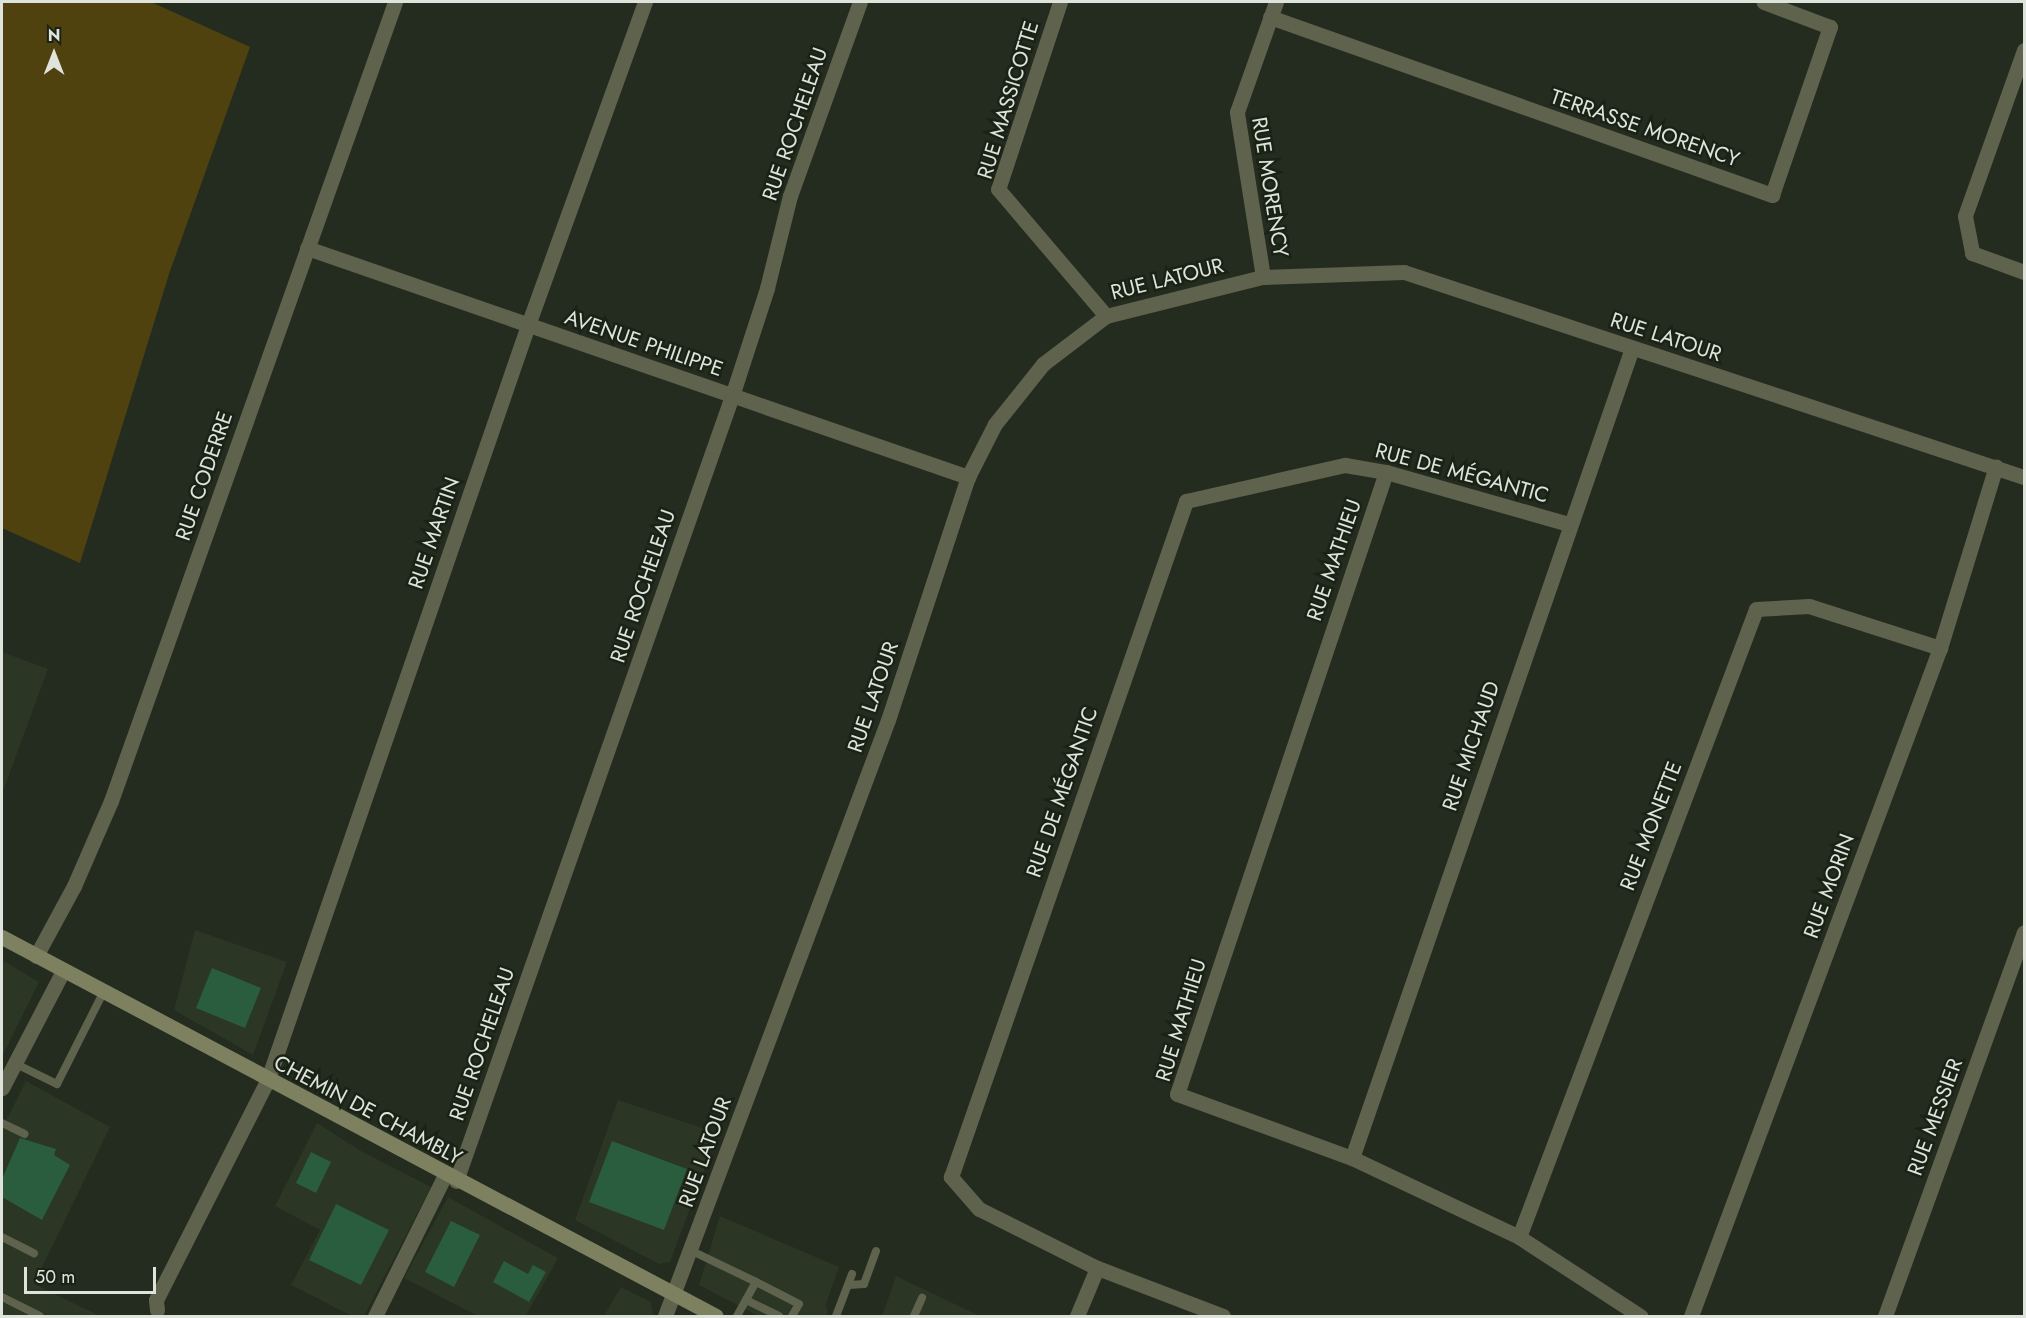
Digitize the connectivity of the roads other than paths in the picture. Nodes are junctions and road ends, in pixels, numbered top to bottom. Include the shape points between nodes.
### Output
1 (395, 2) edge
2 (645, 2) edge
3 (860, 2) edge
4 (1060, 2) edge
5 (1276, 2) edge
6 (1764, 2) edge
7 (1270, 17) junction
8 (2025, 50) edge
9 (307, 248) junction
10 (2025, 272) edge
11 (1263, 277) junction
12 (1106, 316) junction
13 (528, 325) junction
14 (1632, 348) junction
15 (732, 396) junction
16 (1996, 466) junction
17 (1386, 472) junction
18 (968, 477) junction
19 (2025, 477) edge
20 (1568, 524) junction
21 (1940, 648) junction
22 (2025, 932) edge
23 (2, 937) edge
24 (36, 956) junction
25 (63, 971) junction
26 (103, 993) junction
27 (14, 1063) junction
28 (268, 1080) junction
29 (2, 1088) edge
30 (2, 1123) edge
31 (25, 1134) dead end
32 (1352, 1158) junction
33 (451, 1178) junction
34 (2, 1237) edge
35 (1519, 1237) junction
36 (692, 1251) junction
37 (876, 1251) dead end
38 (33, 1252) dead end
39 (1096, 1268) junction
40 (852, 1275) dead end
41 (756, 1282) junction
42 (849, 1285) junction
43 (675, 1295) junction
44 (2, 1297) edge
45 (922, 1298) dead end
46 (746, 1300) junction
47 (157, 1310) dead end
48 (40, 1317) edge
49 (375, 1317) edge
50 (665, 1317) edge
51 (716, 1317) edge
52 (737, 1317) edge
53 (778, 1317) edge
54 (792, 1317) edge
55 (836, 1317) edge
56 (914, 1317) edge
57 (1077, 1317) edge
58 (1223, 1317) edge
59 (1640, 1317) edge
60 (1691, 1317) edge
61 (1886, 1317) edge

1 - 9 street, RUE CODERRE
2 - 13 street, RUE MARTIN
3 - 15 street, RUE ROCHELEAU via 790,196 767,288
4 - 12 street, RUE MASSICOTTE via 998,189
5 - 7 street, RUE MORENCY
6 - 7 street, TERRASSE MORENCY via 1830,27 1772,195
7 - 11 street, RUE MORENCY via 1236,112
8 - 10 street via 1965,216 1972,253
9 - 13 street, AVENUE PHILIPPE
9 - 24 street, RUE CODERRE via 111,801 74,886
11 - 12 street, RUE LATOUR
11 - 14 street, RUE LATOUR via 1404,272
12 - 18 street, RUE LATOUR via 1043,364 995,424
13 - 15 street, AVENUE PHILIPPE
13 - 28 street, RUE MARTIN
14 - 16 street, RUE LATOUR
14 - 20 street, RUE MICHAUD
15 - 18 street, AVENUE PHILIPPE
15 - 33 street, RUE ROCHELEAU
16 - 19 street, RUE LATOUR
16 - 21 street, RUE MORIN
17 - 20 street, RUE DE MÉGANTIC
17 - 32 street, RUE MATHIEU via 1177,1094
17 - 39 street, RUE DE MÉGANTIC via 1345,465 1186,501 951,1177 979,1209
18 - 36 street, RUE LATOUR via 888,720
20 - 32 street, RUE MICHAUD
21 - 35 street, RUE MONETTE via 1809,606 1756,609
21 - 60 street, RUE MORIN
22 - 61 street, RUE MESSIER
23 - 24 street, CHEMIN DE CHAMBLY
24 - 25 street, CHEMIN DE CHAMBLY
25 - 26 street, CHEMIN DE CHAMBLY
25 - 27 street
26 - 27 lane via 57,1084
26 - 28 street, CHEMIN DE CHAMBLY
27 - 29 street
28 - 33 street, CHEMIN DE CHAMBLY
28 - 47 street, RUE MARTIN via 156,1300
30 - 31 lane
32 - 35 street, RUE MATHIEU
33 - 43 street, CHEMIN DE CHAMBLY
33 - 49 street, RUE ROCHELEAU
34 - 38 lane
35 - 59 street, RUE MATHIEU
36 - 41 lane
36 - 43 street, RUE LATOUR
37 - 42 lane via 864,1284
39 - 57 street
39 - 58 street, RUE DE MÉGANTIC
40 - 42 lane
41 - 46 lane
41 - 54 lane via 799,1304
42 - 55 lane
43 - 50 street, RUE LATOUR
43 - 51 street, CHEMIN DE CHAMBLY
44 - 48 lane
45 - 56 lane
46 - 52 lane
46 - 53 lane

